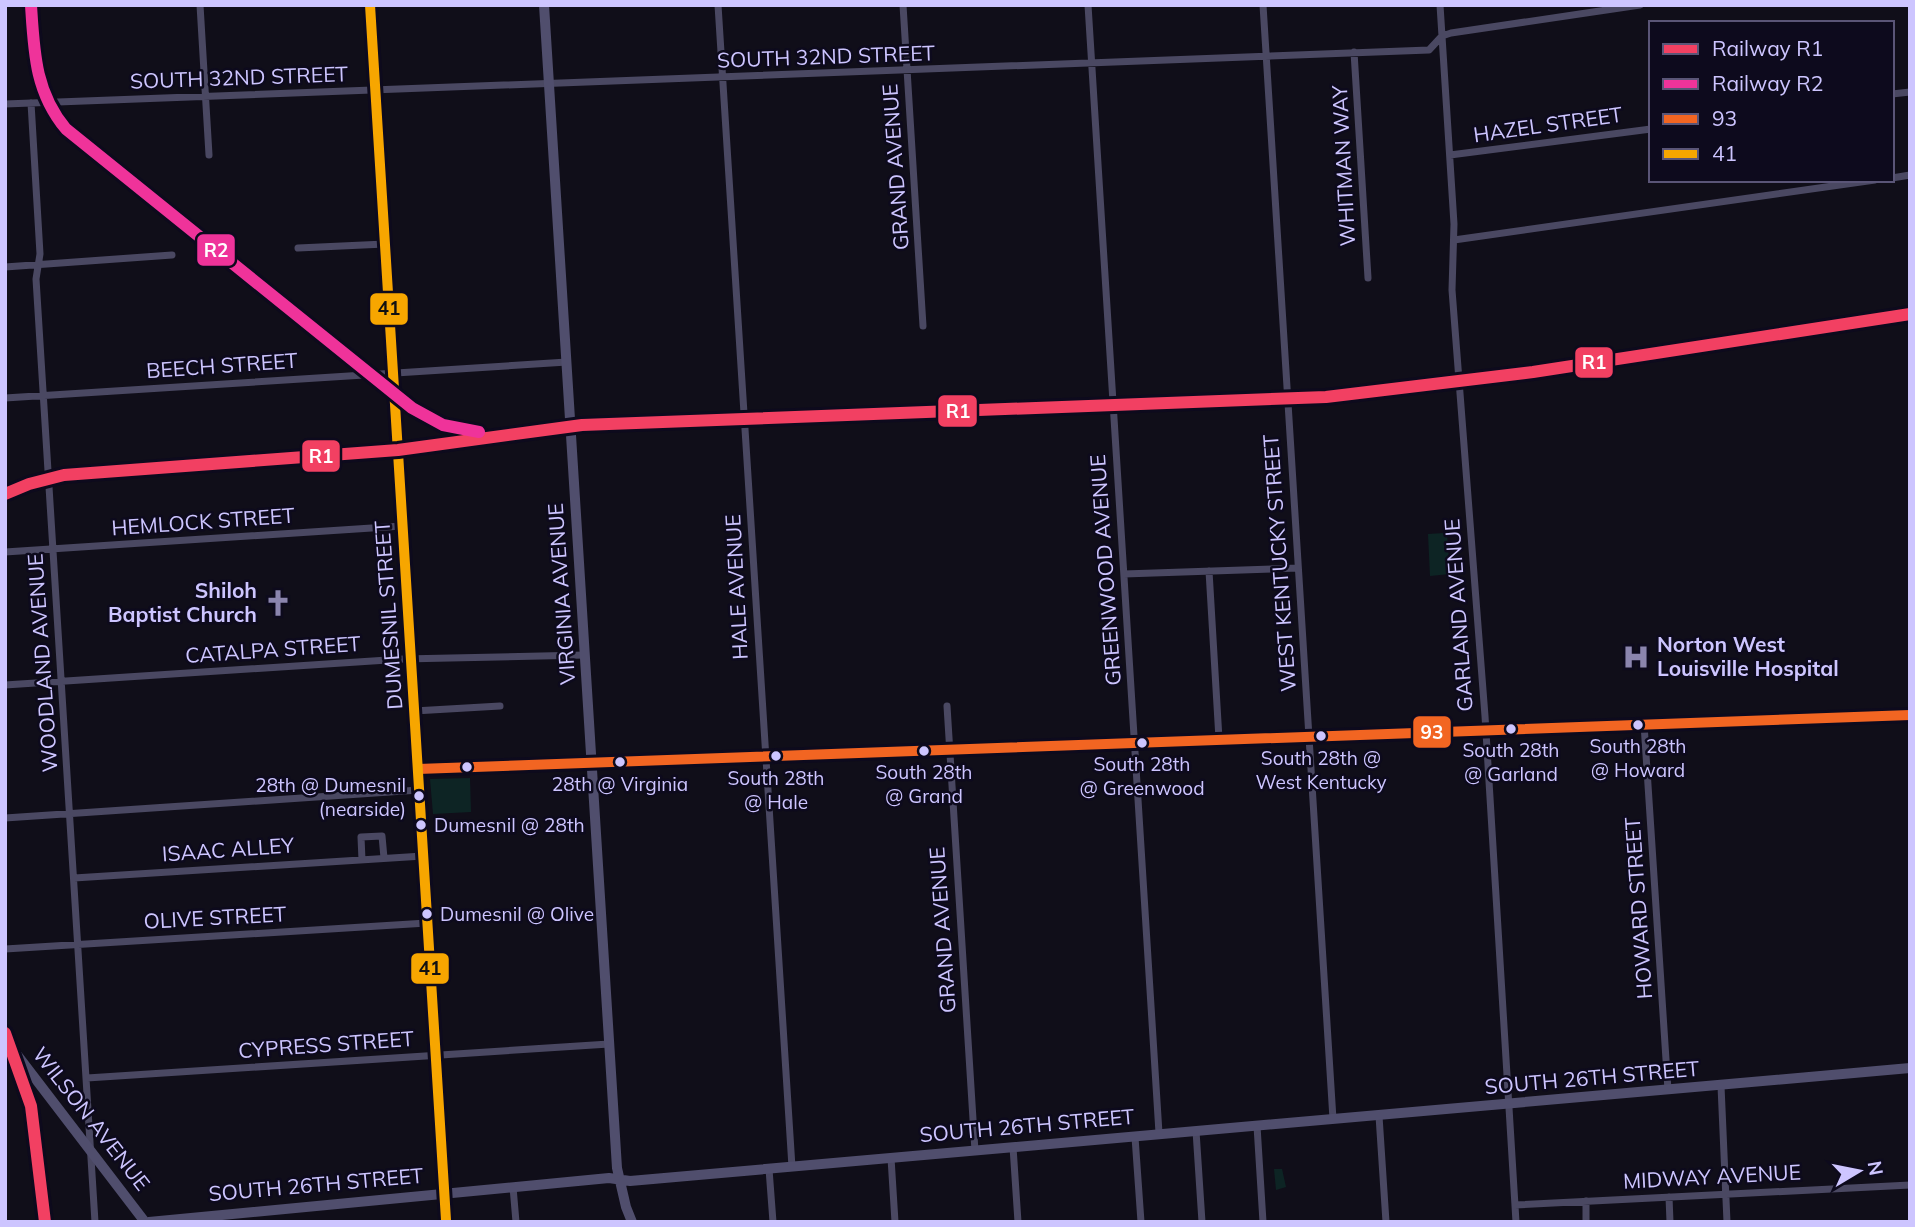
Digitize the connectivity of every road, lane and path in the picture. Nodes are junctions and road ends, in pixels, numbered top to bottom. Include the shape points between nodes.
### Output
1 (200, 5) edge
2 (370, 5) edge
3 (544, 5) edge
4 (718, 5) edge
5 (903, 5) edge
6 (1088, 5) edge
7 (1263, 5) edge
8 (1440, 5) edge
9 (1640, 5) edge
10 (1442, 36) junction
11 (1354, 52) junction
12 (1266, 56) junction
13 (1092, 65) junction
14 (908, 71) junction
15 (723, 78) junction
16 (549, 83) junction
17 (375, 90) junction
18 (206, 97) junction
19 (32, 103) junction
20 (5, 104) edge
21 (1649, 129) edge
22 (209, 155) dead end
23 (1450, 155) junction
24 (1861, 182) edge
25 (1454, 240) junction
26 (385, 244) junction
27 (298, 248) dead end
28 (172, 255) dead end
29 (38, 265) junction
30 (5, 267) edge
31 (1368, 278) dead end
32 (923, 326) dead end
33 (567, 362) junction
34 (393, 373) junction
35 (44, 395) junction
36 (5, 398) edge
37 (402, 526) junction
38 (53, 549) junction
39 (5, 552) edge
40 (1297, 568) junction
41 (1209, 571) junction
42 (1124, 574) junction
43 (585, 655) junction
44 (411, 660) junction
45 (62, 681) junction
46 (5, 685) edge
47 (499, 706) dead end
48 (947, 706) dead end
49 (414, 711) junction
50 (1910, 715) edge
51 (1644, 724) junction
52 (1486, 730) junction
53 (1308, 736) junction
54 (1219, 739) junction
55 (1135, 743) junction
56 (950, 750) junction
57 (765, 756) junction
58 (592, 763) junction
59 (418, 769) junction
60 (419, 790) junction
61 (71, 814) junction
62 (5, 818) edge
63 (423, 856) junction
64 (384, 858) junction
65 (362, 860) junction
66 (74, 878) junction
67 (427, 923) junction
68 (78, 944) junction
69 (5, 949) edge
70 (5, 1039) edge
71 (609, 1044) junction
72 (436, 1056) junction
73 (1910, 1068) edge
74 (87, 1078) junction
75 (1721, 1086) junction
76 (1668, 1090) junction
77 (1509, 1104) junction
78 (1379, 1115) junction
79 (1333, 1119) junction
80 (1257, 1126) junction
81 (1196, 1131) junction
82 (1159, 1133) junction
83 (1135, 1137) junction
84 (1013, 1147) junction
85 (975, 1151) junction
86 (92, 1153) junction
87 (891, 1158) junction
88 (792, 1167) junction
89 (769, 1169) junction
90 (620, 1180) junction
91 (1910, 1185) edge
92 (513, 1187) junction
93 (445, 1193) junction
94 (1726, 1194) junction
95 (1669, 1197) junction
96 (1586, 1201) junction
97 (1516, 1205) junction
98 (94, 1222) edge
99 (147, 1222) edge
100 (446, 1222) edge
101 (516, 1222) edge
102 (632, 1222) edge
103 (773, 1222) edge
104 (895, 1222) edge
105 (1018, 1222) edge
106 (1141, 1222) edge
107 (1202, 1222) edge
108 (1263, 1222) edge
109 (1386, 1222) edge
110 (1517, 1222) edge
111 (1586, 1222) edge
112 (1670, 1222) edge
113 (1727, 1222) edge

1 - 18 street
2 - 17 main road, DUMESNIL STREET
3 - 16 main road, VIRGINIA AVENUE
4 - 15 street, HALE AVENUE
5 - 14 street, GRAND AVENUE
6 - 13 street, GREENWOOD AVENUE
7 - 12 street, WEST KENTUCKY STREET
8 - 10 street, GARLAND AVENUE
9 - 10 street, SOUTH 32ND STREET
10 - 11 street, SOUTH 32ND STREET via 1429,50
10 - 23 street, GARLAND AVENUE
11 - 12 street, SOUTH 32ND STREET
11 - 31 street, WHITMAN WAY
12 - 13 street, SOUTH 32ND STREET
12 - 40 street, WEST KENTUCKY STREET
13 - 14 street, SOUTH 32ND STREET
13 - 42 street, GREENWOOD AVENUE
14 - 15 street, SOUTH 32ND STREET
14 - 32 street, GRAND AVENUE
15 - 16 street, SOUTH 32ND STREET
15 - 57 street, HALE AVENUE
16 - 17 street, SOUTH 32ND STREET
16 - 33 main road, VIRGINIA AVENUE
17 - 18 street, SOUTH 32ND STREET
17 - 26 main road, DUMESNIL STREET
18 - 19 street, SOUTH 32ND STREET
18 - 22 street
19 - 20 street, SOUTH 32ND STREET
19 - 29 street, WOODLAND AVENUE
21 - 23 street, HAZEL STREET
23 - 25 street, GARLAND AVENUE
24 - 25 street
25 - 52 street, GARLAND AVENUE via 1452,290
26 - 27 street
26 - 34 main road, DUMESNIL STREET
28 - 29 street
29 - 30 street
29 - 35 street, WOODLAND AVENUE
33 - 34 street, BEECH STREET
33 - 43 main road, VIRGINIA AVENUE
34 - 35 street, BEECH STREET
34 - 37 main road, DUMESNIL STREET
35 - 36 street, BEECH STREET
35 - 38 street, WOODLAND AVENUE
37 - 38 street, HEMLOCK STREET
37 - 44 main road, DUMESNIL STREET
38 - 39 street, HEMLOCK STREET
38 - 45 street, WOODLAND AVENUE
40 - 41 street
40 - 53 street, WEST KENTUCKY STREET
41 - 42 street
41 - 54 street
42 - 55 street, GREENWOOD AVENUE
43 - 44 street, CATALPA STREET
43 - 58 main road, VIRGINIA AVENUE
44 - 45 street, CATALPA STREET
44 - 49 main road, DUMESNIL STREET
45 - 46 street, CATALPA STREET
45 - 61 street, WOODLAND AVENUE
47 - 49 street
48 - 56 street, GRAND AVENUE
49 - 59 main road, DUMESNIL STREET
50 - 51 street
51 - 52 street
51 - 76 street, HOWARD STREET
52 - 53 street
52 - 77 street, GARLAND AVENUE
53 - 54 street
53 - 79 street, WEST KENTUCKY STREET
54 - 55 street
55 - 56 street
55 - 82 street, GREENWOOD AVENUE
56 - 57 street
56 - 85 street, GRAND AVENUE
57 - 58 street
57 - 88 street, HALE AVENUE
58 - 59 street
58 - 71 main road, VIRGINIA AVENUE
59 - 60 main road, DUMESNIL STREET
60 - 61 street
60 - 63 main road, DUMESNIL STREET
61 - 62 street
61 - 66 street, WOODLAND AVENUE
63 - 64 street, ISAAC ALLEY
63 - 67 main road, DUMESNIL STREET
64 - 65 street, ISAAC ALLEY
64 - 65 street via 382,836 361,837
65 - 66 street, ISAAC ALLEY
66 - 68 street, WOODLAND AVENUE
67 - 68 street, OLIVE STREET
67 - 72 main road, DUMESNIL STREET
68 - 69 street, OLIVE STREET
68 - 74 street, WOODLAND AVENUE
70 - 86 main road, WILSON AVENUE
71 - 72 street, CYPRESS STREET
71 - 90 main road, VIRGINIA AVENUE
72 - 74 street, CYPRESS STREET
72 - 93 main road, DUMESNIL STREET
73 - 75 main road, SOUTH 26TH STREET
74 - 86 street, WOODLAND AVENUE
75 - 76 main road, SOUTH 26TH STREET
75 - 94 street
76 - 77 main road, SOUTH 26TH STREET
77 - 78 main road, SOUTH 26TH STREET
77 - 97 street, GARLAND AVENUE
78 - 79 main road, SOUTH 26TH STREET
78 - 109 street
79 - 80 main road, SOUTH 26TH STREET
80 - 81 main road, SOUTH 26TH STREET
80 - 108 street
81 - 82 main road, SOUTH 26TH STREET
81 - 107 street
82 - 83 main road, SOUTH 26TH STREET
83 - 84 main road, SOUTH 26TH STREET
83 - 106 street
84 - 85 main road, SOUTH 26TH STREET
84 - 105 street
85 - 87 main road, SOUTH 26TH STREET
86 - 98 street, WOODLAND AVENUE
86 - 99 main road, WILSON AVENUE
87 - 88 main road, SOUTH 26TH STREET
87 - 104 street
88 - 89 main road, SOUTH 26TH STREET
89 - 90 main road, SOUTH 26TH STREET
89 - 103 street
90 - 92 main road, SOUTH 26TH STREET
90 - 102 main road, VIRGINIA AVENUE
91 - 94 street, MIDWAY AVENUE
92 - 93 main road, SOUTH 26TH STREET
92 - 101 street
93 - 99 main road, SOUTH 26TH STREET
93 - 100 main road, DUMESNIL STREET
94 - 95 street, MIDWAY AVENUE
94 - 113 street
95 - 96 street, MIDWAY AVENUE
95 - 112 street
96 - 97 street, MIDWAY AVENUE
96 - 111 street
97 - 110 street, GARLAND AVENUE

